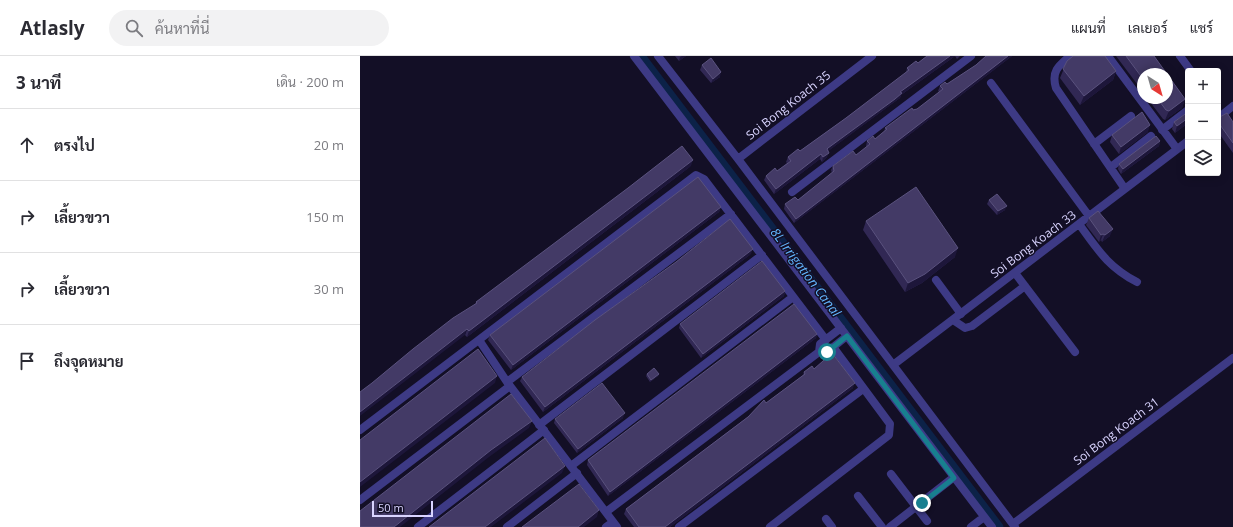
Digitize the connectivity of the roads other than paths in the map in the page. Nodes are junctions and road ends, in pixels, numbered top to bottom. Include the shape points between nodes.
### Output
1 (634, 56) edge
2 (872, 56) edge
3 (971, 56) edge
4 (1070, 56) edge
5 (1108, 56) edge
6 (1180, 56) edge
7 (661, 57) edge
8 (1189, 68) edge
9 (991, 83) dead end
10 (1233, 106) edge
11 (1185, 112) edge
12 (1132, 116) dead end
13 (1221, 116) edge
14 (1162, 130) junction
15 (1151, 136) dead end
16 (1185, 142) edge
17 (1094, 144) junction
18 (1177, 149) junction
19 (738, 159) junction
20 (1110, 167) junction
21 (1125, 188) junction
22 (792, 192) dead end
23 (731, 214) junction
24 (1089, 216) junction
25 (1079, 224) junction
26 (762, 255) junction
27 (1015, 273) junction
28 (936, 280) dead end
29 (1138, 282) dead end
30 (1025, 286) junction
31 (793, 297) junction
32 (961, 314) junction
33 (953, 320) junction
34 (841, 328) junction
35 (847, 336) junction
36 (479, 340) junction
37 (826, 340) junction
38 (833, 348) junction
39 (819, 352) junction
40 (1075, 352) dead end
41 (1233, 358) edge
42 (893, 365) junction
43 (508, 384) junction
44 (863, 389) junction
45 (542, 427) junction
46 (360, 430) edge
47 (571, 466) junction
48 (576, 473) junction
49 (891, 474) dead end
50 (954, 478) junction
51 (858, 496) dead end
52 (360, 500) edge
53 (916, 507) junction
54 (606, 512) junction
55 (984, 517) junction
56 (826, 520) dead end
57 (926, 521) dead end
58 (615, 524) edge
59 (1014, 526) edge
60 (418, 527) edge
61 (507, 527) edge
62 (606, 527) edge
63 (679, 527) edge
64 (770, 527) edge
65 (832, 527) edge
66 (882, 527) edge
67 (890, 527) edge
68 (971, 527) edge
69 (992, 527) edge

1 - 34 street
2 - 19 street, Soi Bong Koach 35
3 - 22 street
4 - 17 street via 1057,66 1054,80 1056,88
5 - 14 street
6 - 8 street
7 - 19 street
9 - 24 street
10 - 13 street
11 - 14 street
12 - 17 street
14 - 18 street
15 - 20 street
16 - 18 street, Soi Bong Koach 33
17 - 20 street
18 - 21 street, Soi Bong Koach 33
19 - 42 street
20 - 21 street
21 - 24 street, Soi Bong Koach 33
23 - 26 street
23 - 36 street via 704,179 696,175
23 - 43 street
24 - 25 street, Soi Bong Koach 33
25 - 27 street, Soi Bong Koach 33
25 - 29 street via 1114,268
26 - 31 street
26 - 45 street
27 - 30 street
27 - 32 street, Soi Bong Koach 33
28 - 32 street
30 - 33 street via 972,326 966,328
30 - 40 street
31 - 37 street
31 - 47 street
32 - 33 street, Soi Bong Koach 33
33 - 42 street, Soi Bong Koach 33
34 - 35 street
34 - 37 street
35 - 38 street
35 - 50 street
36 - 43 street
36 - 46 street
37 - 39 street via 820,344
38 - 39 street via 827,352
38 - 44 street
39 - 54 street
41 - 59 street, Soi Bong Koach 31
42 - 59 street
43 - 45 street
43 - 52 street
44 - 63 street
44 - 64 street via 890,424 889,435
45 - 47 street
45 - 60 street
47 - 48 street
48 - 54 street
48 - 61 street
49 - 53 street
50 - 53 street
50 - 55 street
51 - 66 street
53 - 57 street
53 - 67 street
54 - 58 street
55 - 68 street
55 - 69 street
56 - 65 street
58 - 62 street

